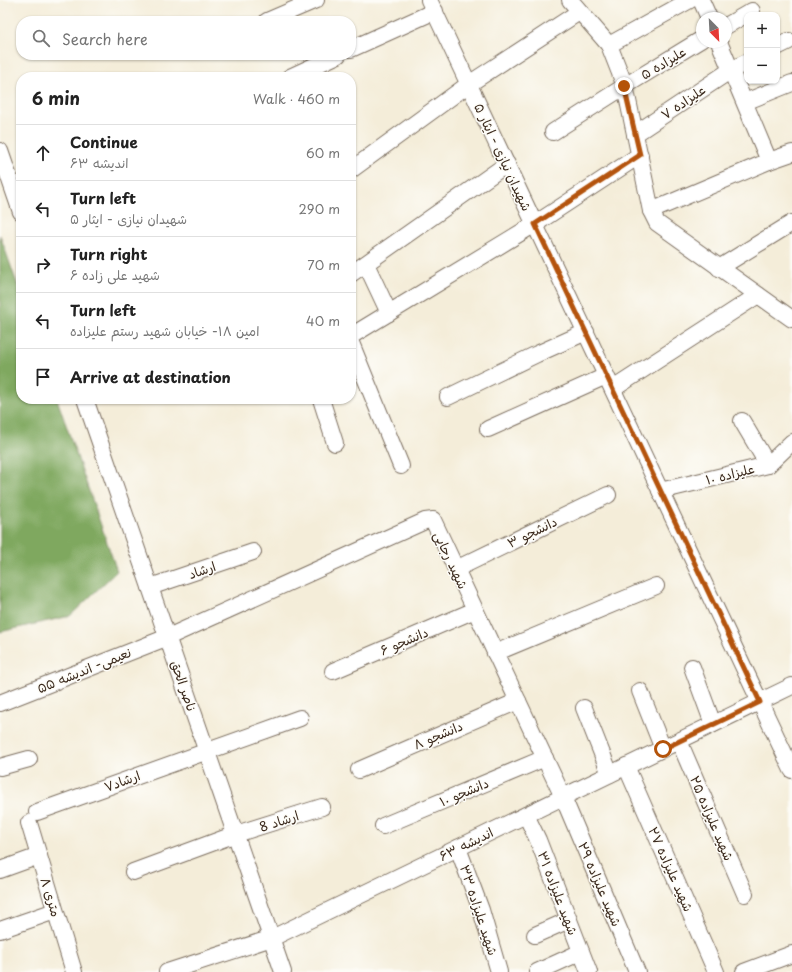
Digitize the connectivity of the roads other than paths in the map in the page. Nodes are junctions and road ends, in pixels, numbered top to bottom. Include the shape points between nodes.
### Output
1 (316, 0) edge
2 (690, 0) edge
3 (701, 0) edge
4 (432, 5) edge
5 (574, 6) edge
6 (752, 11) dead end
7 (706, 12) edge
8 (279, 16) edge
9 (732, 23) edge
10 (696, 43) edge
11 (609, 45) junction
12 (356, 46) edge
13 (722, 48) edge
14 (327, 60) edge
15 (744, 64) edge
16 (731, 70) junction
17 (301, 72) edge
18 (792, 83) edge
19 (469, 84) junction
20 (624, 86) junction
21 (745, 102) junction
22 (553, 132) dead end
23 (635, 134) junction
24 (0, 151) edge
25 (792, 152) edge
26 (640, 155) junction
27 (769, 161) junction
28 (507, 164) junction
29 (356, 166) edge
30 (16, 197) edge
31 (651, 211) junction
32 (792, 223) edge
33 (535, 224) junction
34 (366, 264) junction
35 (719, 268) junction
36 (356, 271) edge
37 (758, 295) junction
38 (389, 313) junction
39 (792, 319) edge
40 (586, 332) junction
41 (356, 333) edge
42 (356, 355) edge
43 (609, 382) junction
44 (448, 397) dead end
45 (88, 404) edge
46 (323, 404) edge
47 (742, 421) dead end
48 (488, 429) dead end
49 (792, 442) edge
50 (336, 443) dead end
51 (768, 465) junction
52 (401, 466) dead end
53 (660, 491) junction
54 (608, 495) dead end
55 (253, 552) dead end
56 (456, 569) junction
57 (656, 586) dead end
58 (150, 587) junction
59 (475, 610) junction
60 (168, 637) junction
61 (495, 653) junction
62 (692, 667) dead end
63 (333, 671) dead end
64 (792, 686) edge
65 (640, 691) dead end
66 (518, 701) junction
67 (760, 702) junction
68 (0, 703) edge
69 (584, 708) dead end
70 (300, 718) dead end
71 (713, 724) junction
72 (679, 741) junction
73 (663, 749) junction
74 (207, 751) junction
75 (545, 758) junction
76 (29, 759) dead end
77 (626, 766) junction
78 (0, 767) edge
79 (358, 770) dead end
80 (792, 770) edge
81 (610, 774) junction
82 (563, 797) junction
83 (322, 807) dead end
84 (526, 815) junction
85 (33, 817) joint
86 (383, 826) dead end
87 (236, 834) junction
88 (458, 848) junction
89 (39, 856) junction
90 (0, 870) edge
91 (133, 872) dead end
92 (745, 894) dead end
93 (56, 911) junction
94 (569, 920) junction
95 (0, 930) edge
96 (535, 935) dead end
97 (272, 938) junction
98 (581, 952) junction
99 (792, 954) edge
100 (74, 972) edge
101 (168, 972) edge
102 (283, 972) edge
103 (499, 972) edge
104 (537, 972) edge
105 (589, 972) edge
106 (637, 972) edge
107 (716, 972) edge
108 (744, 972) edge

1 - 8 street
2 - 11 street
3 - 7 street
4 - 12 street
4 - 19 street, شهیدان نیازی - ایثار ۵
5 - 11 street
5 - 19 street
6 - 9 street
10 - 20 street, علیزاده ۵
11 - 20 street
13 - 16 street
14 - 17 street
15 - 16 street, علیزاده ۷
16 - 21 street
16 - 23 street, علیزاده ۷
18 - 21 street
19 - 28 street, شهیدان نیازی - ایثار ۵
19 - 29 street
20 - 22 street, علیزاده ۵
20 - 23 street
21 - 27 street
23 - 26 street
24 - 30 street
25 - 27 street
26 - 31 street
26 - 33 street
27 - 31 street
28 - 33 street, شهیدان نیازی - ایثار ۵
28 - 34 street
31 - 35 street via 657,223
32 - 35 street
33 - 38 street
33 - 40 street, شهیدان نیازی - ایثار ۵
34 - 36 street
34 - 38 street
35 - 37 street
37 - 39 street
37 - 43 street
38 - 41 street
40 - 43 street, شهیدان نیازی - ایثار ۵
40 - 44 street
42 - 52 street
43 - 48 street
43 - 53 street, شهیدان نیازی - ایثار ۵
45 - 58 street, ناصر الحق
46 - 50 street
47 - 51 street
49 - 51 street, علیزاده ۱۰
51 - 53 street, علیزاده ۱۰
53 - 67 street, شهیدان نیازی - ایثار ۵
54 - 56 street, دانشجو ۳
55 - 58 street, ارشاد
56 - 59 street, شهید رجایی
56 - 60 street, شهید رجایی via 433,520 425,521
57 - 61 street
58 - 60 street, ناصر الحق
59 - 61 street, شهید رجایی
59 - 63 street, دانشجو ۶
60 - 68 street, نعیمی- اندیشه ۵۵
60 - 74 street, ناصر الحق
61 - 66 street, شهید رجایی
62 - 71 street
64 - 67 street, اندیشه ۶۳
65 - 73 street
66 - 75 street, شهید رجایی
66 - 79 street, دانشجو ۸
67 - 71 street, اندیشه ۶۳
67 - 80 street, شهیدان نیازی - ایثار ۵
69 - 81 street
70 - 74 street, ارشاد۷
71 - 72 street, اندیشه ۶۳
72 - 73 street, اندیشه ۶۳
72 - 92 street, شهید علیزاده ۲۵
73 - 77 street, اندیشه ۶۳
74 - 85 street, ارشاد۷
74 - 87 street, ناصر الحق
75 - 82 street, شهید رجایی
75 - 86 street, دانشجو ۱۰
76 - 78 street
77 - 81 street, اندیشه ۶۳
77 - 107 street, شهید علیزاده ۲۷
81 - 82 street, اندیشه ۶۳
82 - 84 street, اندیشه ۶۳
82 - 106 street, شهید علیزاده ۲۹
83 - 87 street, ارشاد 8
84 - 88 street, اندیشه ۶۳
84 - 94 street, شهید علیزاده ۳۱
85 - 89 street, ۸ متری
87 - 91 street, ارشاد 8
87 - 97 street, ناصر الحق
88 - 97 street, اندیشه ۶۳
88 - 103 street, شهید علیزاده ۳۳ via 481,910
89 - 90 street
89 - 93 street, ۸ متری
93 - 95 street
93 - 100 street, ۸ متری
94 - 96 street
94 - 98 street, شهید علیزاده ۳۱
97 - 101 street, اندیشه ۶۳
97 - 102 street, ناصر الحق
98 - 104 street
98 - 105 street, شهید علیزاده ۳۱
99 - 108 street

